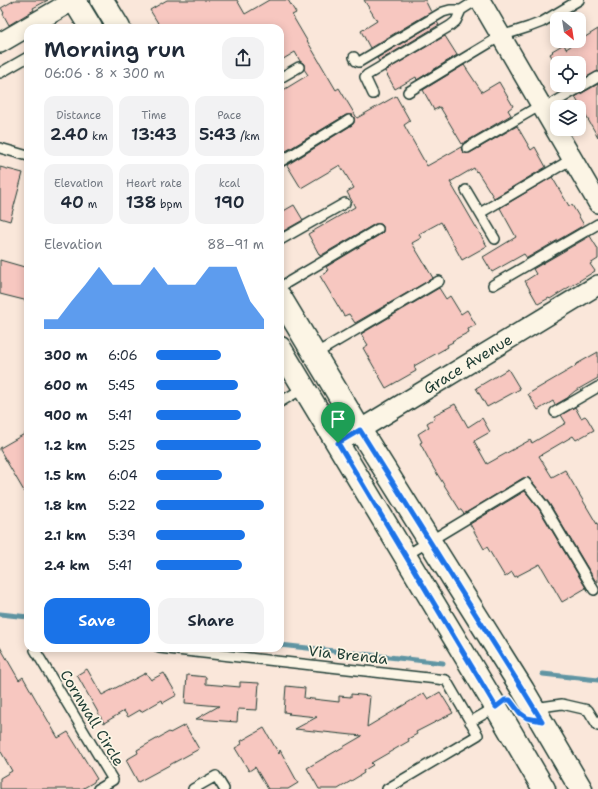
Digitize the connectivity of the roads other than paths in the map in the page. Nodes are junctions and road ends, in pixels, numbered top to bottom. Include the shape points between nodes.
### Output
1 (74, 0) edge
2 (102, 0) edge
3 (478, 0) edge
4 (579, 0) edge
5 (461, 10) junction
6 (33, 24) edge
7 (84, 24) edge
8 (117, 24) edge
9 (24, 29) edge
10 (501, 36) junction
11 (0, 43) edge
12 (354, 58) dead end
13 (24, 59) edge
14 (299, 67) dead end
15 (0, 73) edge
16 (284, 76) edge
17 (598, 77) edge
18 (408, 92) dead end
19 (372, 94) dead end
20 (542, 107) junction
21 (348, 120) dead end
22 (0, 148) edge
23 (467, 148) dead end
24 (24, 155) edge
25 (572, 159) junction
26 (284, 160) edge
27 (466, 190) dead end
28 (596, 194) edge
29 (345, 203) dead end
30 (480, 213) junction
31 (598, 224) edge
32 (378, 230) dead end
33 (284, 238) edge
34 (496, 239) dead end
35 (439, 281) dead end
36 (598, 284) edge
37 (284, 285) edge
38 (493, 286) dead end
39 (284, 304) edge
40 (315, 354) junction
41 (284, 355) edge
42 (598, 386) edge
43 (304, 388) junction
44 (284, 400) edge
45 (555, 412) dead end
46 (360, 430) junction
47 (338, 443) junction
48 (430, 541) junction
49 (405, 556) junction
50 (594, 590) dead end
51 (36, 652) edge
52 (195, 652) edge
53 (496, 707) junction
54 (538, 715) junction
55 (470, 722) junction
56 (598, 726) edge
57 (98, 789) edge
58 (193, 789) edge
59 (224, 789) edge
60 (387, 789) edge
61 (544, 789) edge
62 (581, 789) edge

1 - 6 street
1 - 7 main road
2 - 8 main road
3 - 5 lane
3 - 10 street
4 - 10 lane via 542,22
5 - 12 lane via 444,12 359,62
5 - 19 lane via 456,21 450,26 366,75 365,80
9 - 11 street
10 - 18 lane
10 - 20 street
13 - 15 lane
14 - 16 lane
17 - 20 lane
20 - 23 lane
20 - 25 street
21 - 26 lane
22 - 24 lane
25 - 28 street
25 - 30 lane
27 - 30 lane
29 - 33 lane
30 - 34 lane
31 - 38 lane
32 - 37 lane
35 - 40 lane
36 - 46 street, Grace Avenue
39 - 40 main road
40 - 46 main road
41 - 43 main road
42 - 45 lane
43 - 44 lane
43 - 47 main road
46 - 47 street, Grace Avenue
46 - 48 main road
47 - 49 main road
48 - 49 lane
48 - 50 lane via 526,483 544,506
48 - 54 main road
49 - 53 main road
51 - 57 lane, Cornwall Circle via 113,780
52 - 55 lane, Via Brenda via 446,680
53 - 54 main road via 505,700 510,700 527,718
53 - 55 lane
53 - 61 main road
54 - 56 lane via 562,704 588,710
54 - 62 main road
55 - 60 lane, Via Brenda via 478,735
58 - 59 lane via 216,776

